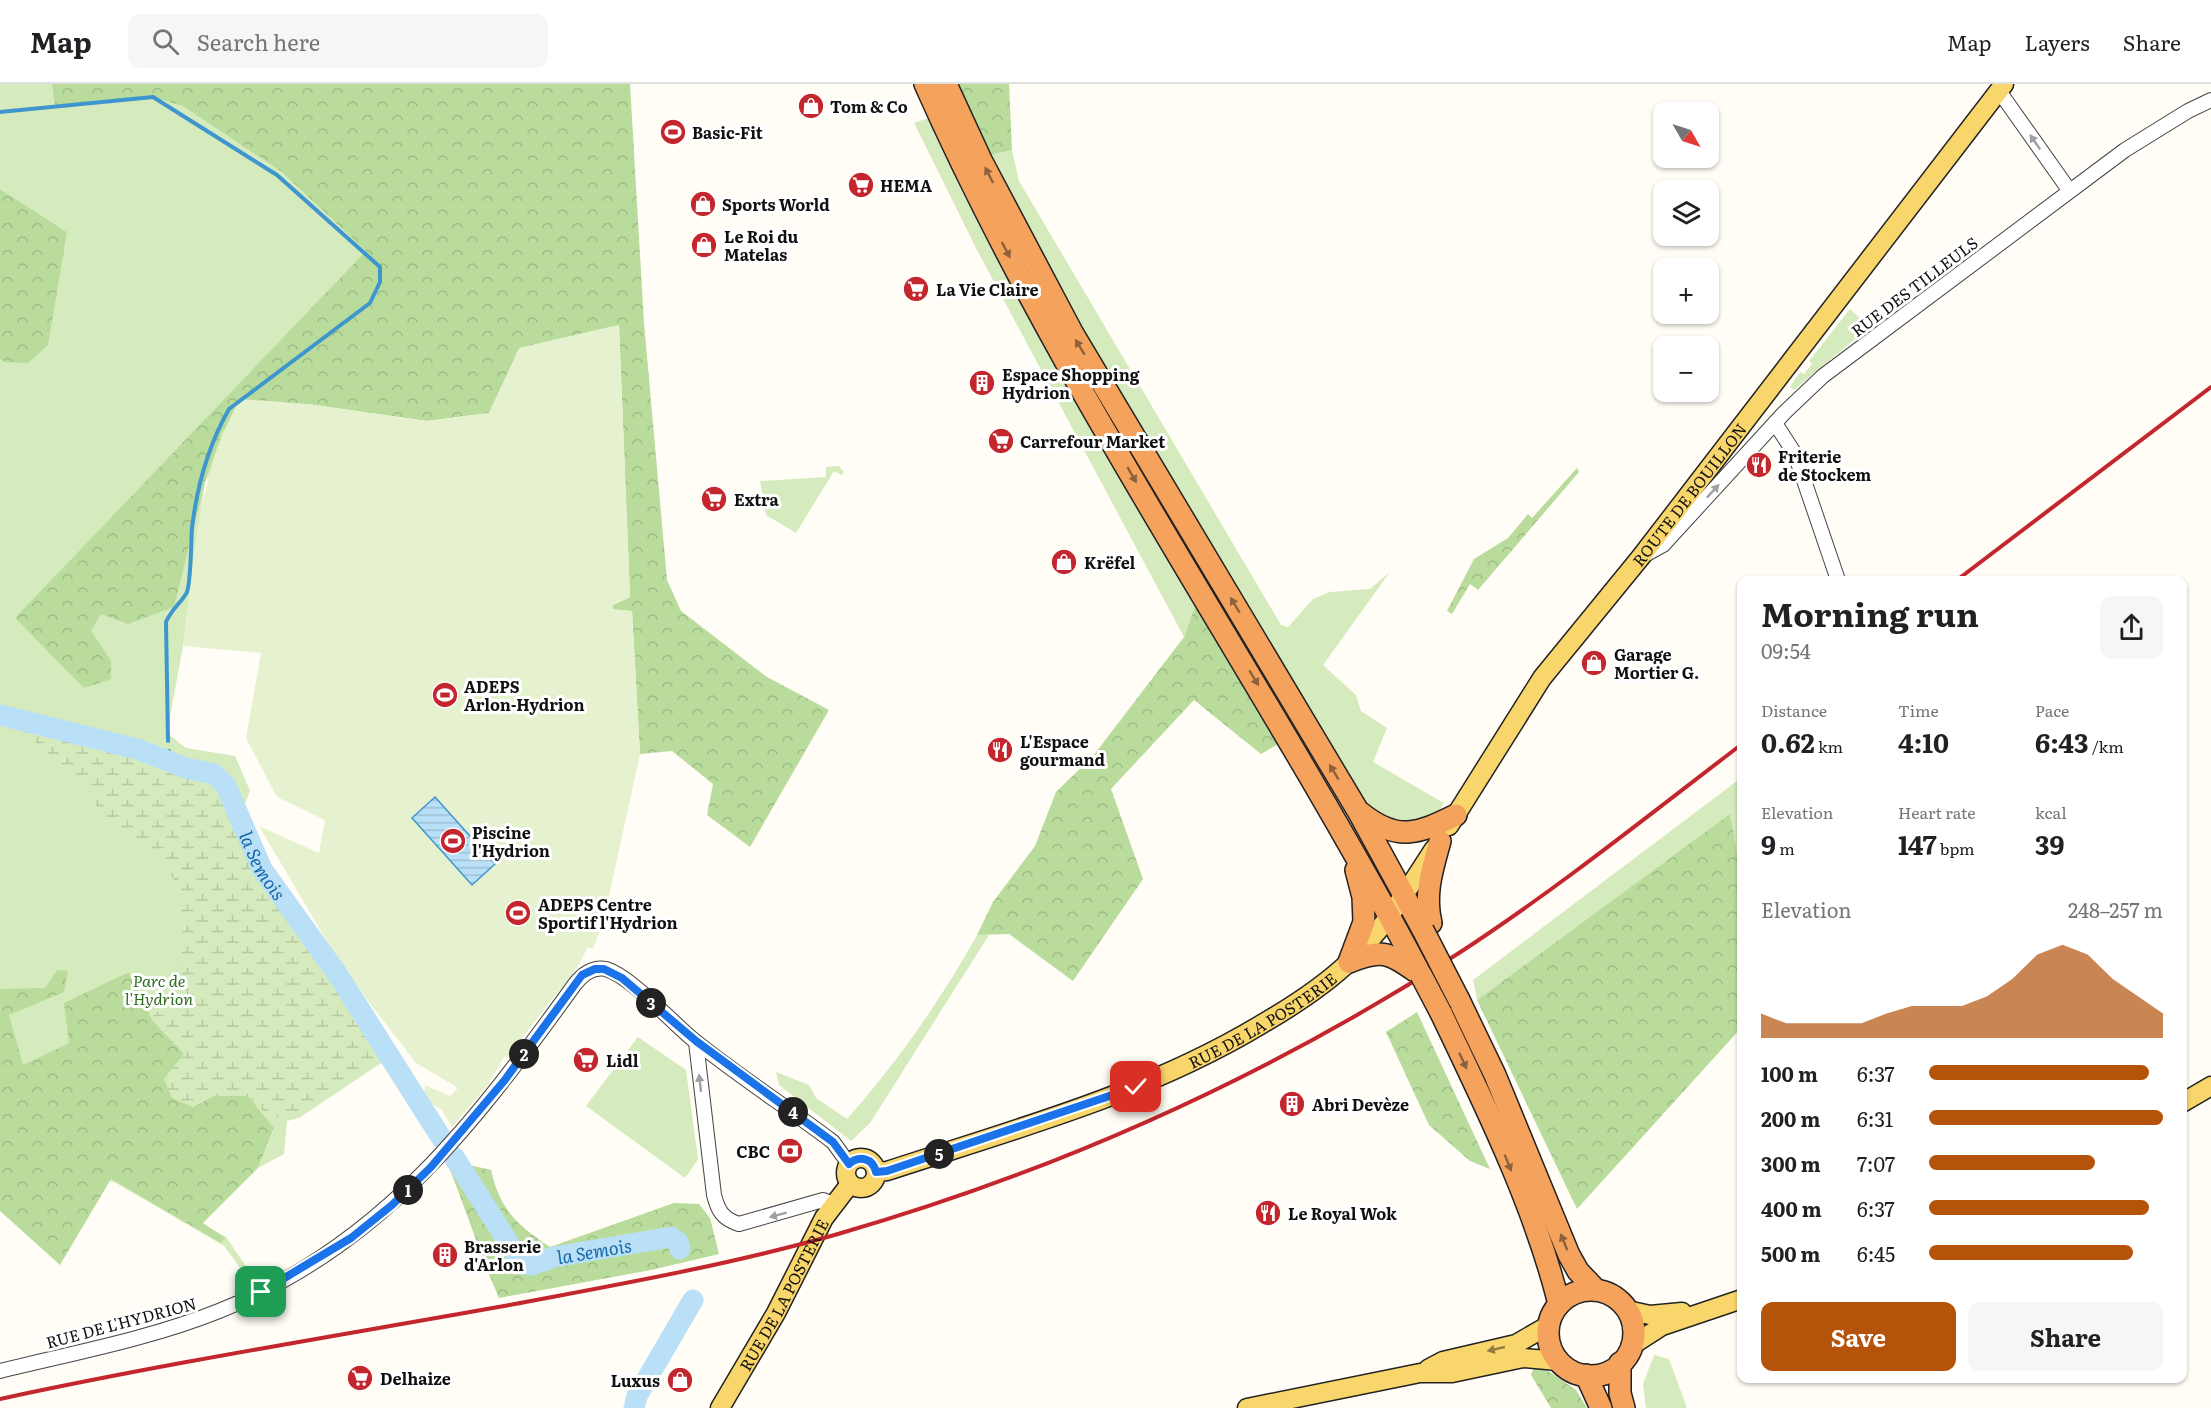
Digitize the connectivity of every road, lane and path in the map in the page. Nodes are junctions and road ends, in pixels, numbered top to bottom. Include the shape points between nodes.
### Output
1 (926, 84) edge
2 (946, 84) edge
3 (2001, 87) edge
4 (2211, 100) edge
5 (2069, 190) junction
6 (1763, 397) junction
7 (1751, 413) junction
8 (1780, 418) junction
9 (1640, 558) junction
10 (1837, 576) edge
11 (1358, 811) junction
12 (1456, 815) junction
13 (1440, 841) junction
14 (1358, 858) junction
15 (1405, 896) junction
16 (1390, 917) junction
17 (1427, 927) junction
18 (1398, 949) junction
19 (1349, 962) junction
20 (696, 1041) junction
21 (2211, 1086) edge
22 (2187, 1100) edge
23 (849, 1164) junction
24 (876, 1172) junction
25 (850, 1184) junction
26 (833, 1204) junction
27 (1596, 1290) junction
28 (1737, 1300) edge
29 (1559, 1304) junction
30 (1627, 1310) junction
31 (1704, 1310) junction
32 (1549, 1325) junction
33 (1626, 1355) junction
34 (1558, 1361) junction
35 (0, 1371) edge
36 (1420, 1373) junction
37 (1586, 1375) junction
38 (720, 1408) edge
39 (1247, 1408) edge
40 (1601, 1408) edge
41 (1624, 1408) edge

1 -> 14 highway via 1001,242 1058,347
11 -> 2 highway via 1073,334 986,170
5 -> 3 street
3 - 6 main road, ROUTE DE BOUILLON
4 - 5 street, RUE DES TILLEULS via 2156,130
5 - 8 street, RUE DES TILLEULS via 1833,368
6 - 7 main road, ROUTE DE BOUILLON
6 - 8 street
7 - 8 street
7 - 9 main road, ROUTE DE BOUILLON
9 -> 8 street, RUE DES TILLEULS via 1663,545
8 - 10 street
9 - 12 main road, ROUTE DE BOUILLON via 1542,678
11 - 12 highway via 1392,832 1411,834
11 - 15 highway
12 - 13 main road, ROUTE DE BOUILLON
13 - 15 main road, ROUTE DE BOUILLON
13 - 17 highway via 1428,889
14 - 16 highway
14 - 19 highway via 1356,870 1364,922
15 - 16 main road, ROUTE DE BOUILLON
15 - 17 highway
16 - 18 highway
16 - 19 main road, RUE DE LA POSTERIE
27 -> 17 highway, bridge via 1578,1272 1569,1255 1495,1075
18 - 19 highway via 1372,952
18 -> 29 highway, bridge via 1421,975 1486,1108 1549,1263
19 - 24 main road, RUE DE LA POSTERIE via 1298,1003 1177,1070 1048,1118
20 - 23 street, RUE DE L'HYDRION via 833,1142
26 -> 20 street via 824,1200 739,1224 718,1210
20 - 35 street, RUE DE L'HYDRION via 622,978 604,969 582,975 469,1124 392,1205 351,1238 249,1299 218,1312 140,1337
21 - 22 main road
23 - 24 main road via 858,1158 865,1159
23 - 25 main road via 846,1173
24 - 25 main road, RUE DE LA POSTERIE via 867,1187
25 - 26 main road, RUE DE LA POSTERIE
26 - 38 main road, RUE DE LA POSTERIE
27 - 29 highway via 1570,1295
27 - 30 highway via 1619,1300
28 - 31 main road
29 - 32 highway
30 - 31 main road via 1650,1315
30 - 33 highway via 1633,1328
31 - 33 main road via 1662,1326
32 - 34 highway via 1550,1344
32 -> 36 main road via 1516,1344 1443,1361
33 - 37 highway via 1604,1373
33 - 41 highway via 1620,1393
34 - 36 main road via 1523,1358 1452,1373
34 - 37 highway
36 - 39 main road
37 - 40 highway

